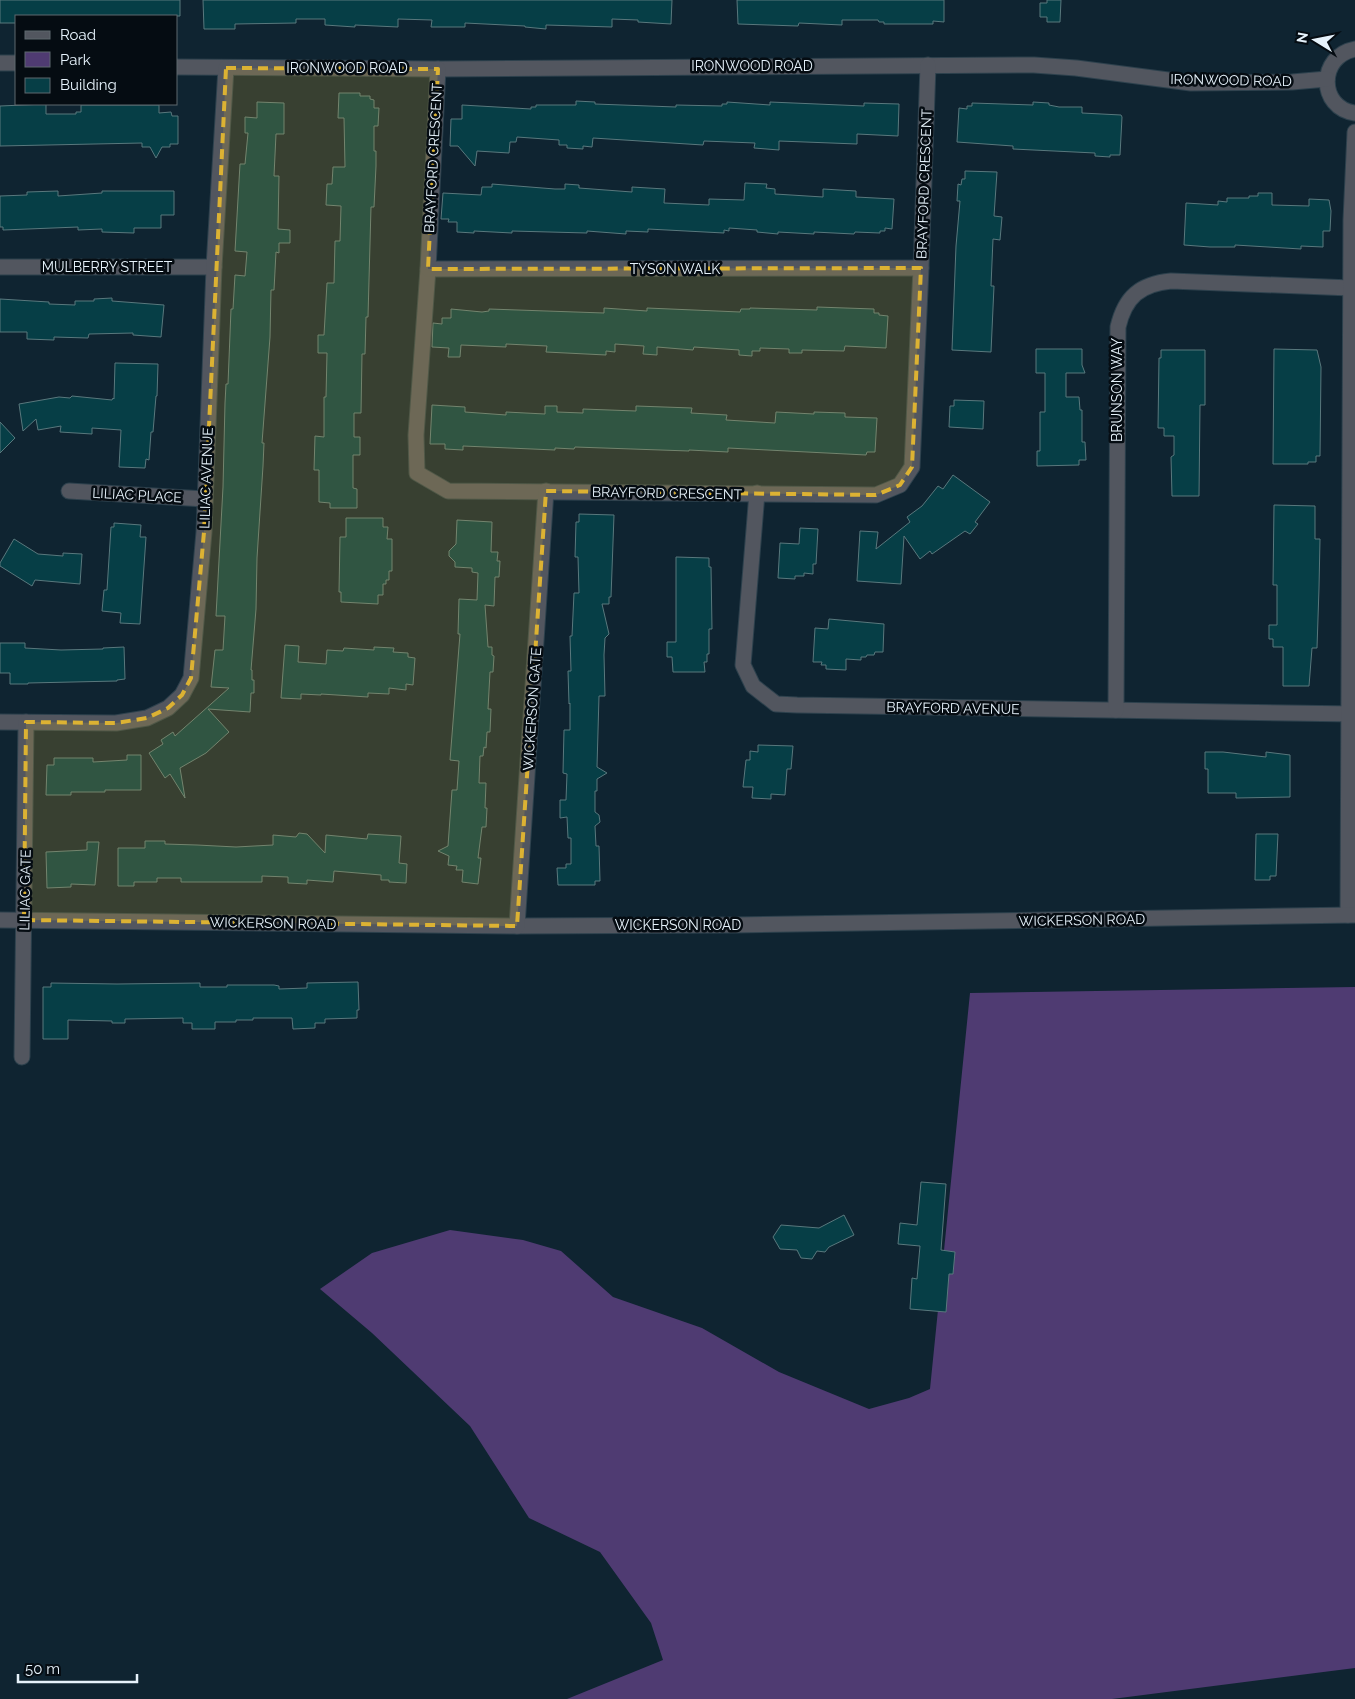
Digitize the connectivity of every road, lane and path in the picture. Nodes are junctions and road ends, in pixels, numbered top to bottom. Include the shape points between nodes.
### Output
1 (1355, 49) edge
2 (0, 63) edge
3 (15, 63) edge
4 (928, 65) junction
5 (178, 67) edge
6 (226, 68) junction
7 (438, 69) junction
8 (1327, 79) junction
9 (1355, 113) edge
10 (1355, 132) edge
11 (0, 267) edge
12 (214, 267) junction
13 (921, 268) junction
14 (428, 269) junction
15 (1351, 288) junction
16 (69, 491) dead end
17 (546, 492) junction
18 (757, 494) junction
19 (205, 499) junction
20 (1353, 501) edge
21 (1116, 710) junction
22 (1352, 714) edge
23 (0, 722) edge
24 (26, 722) junction
25 (1351, 915) edge
26 (0, 920) edge
27 (24, 920) junction
28 (517, 926) junction
29 (22, 1057) dead end

1 - 8 street via 1345,52 1332,63
2 - 3 street
4 - 7 street, IRONWOOD ROAD
4 - 8 street, IRONWOOD ROAD via 1034,65 1191,83
4 - 13 street, BRAYFORD CRESCENT
5 - 6 street, IRONWOOD ROAD
6 - 7 street, IRONWOOD ROAD
6 - 12 street, LILIAC AVENUE
7 - 14 street, BRAYFORD CRESCENT
8 - 9 street via 1333,100 1344,110
10 - 15 street
11 - 12 street, MULBERRY STREET
12 - 19 street, LILIAC AVENUE
13 - 14 street, TYSON WALK
13 - 18 street, BRAYFORD CRESCENT via 912,467 900,485 876,494
14 - 17 street, BRAYFORD CRESCENT via 416,435 417,473 448,492
15 - 20 street
15 - 21 street, BRUNSON WAY via 1155,283 1135,294 1122,312 1118,327
16 - 19 street, LILIAC PLACE
17 - 18 street, BRAYFORD CRESCENT
17 - 28 street, WICKERSON GATE
18 - 21 street, BRAYFORD AVENUE via 742,665 752,686 776,704
19 - 24 street, LILIAC AVENUE via 191,678 182,694 168,708 147,718 116,723
20 - 22 street
21 - 22 street, BRAYFORD AVENUE
22 - 25 street
23 - 24 street, LILIAC AVENUE
24 - 27 street, LILIAC GATE
25 - 28 street, WICKERSON ROAD
26 - 27 street, WICKERSON ROAD
27 - 28 street, WICKERSON ROAD
27 - 29 street, LILIAC GATE

